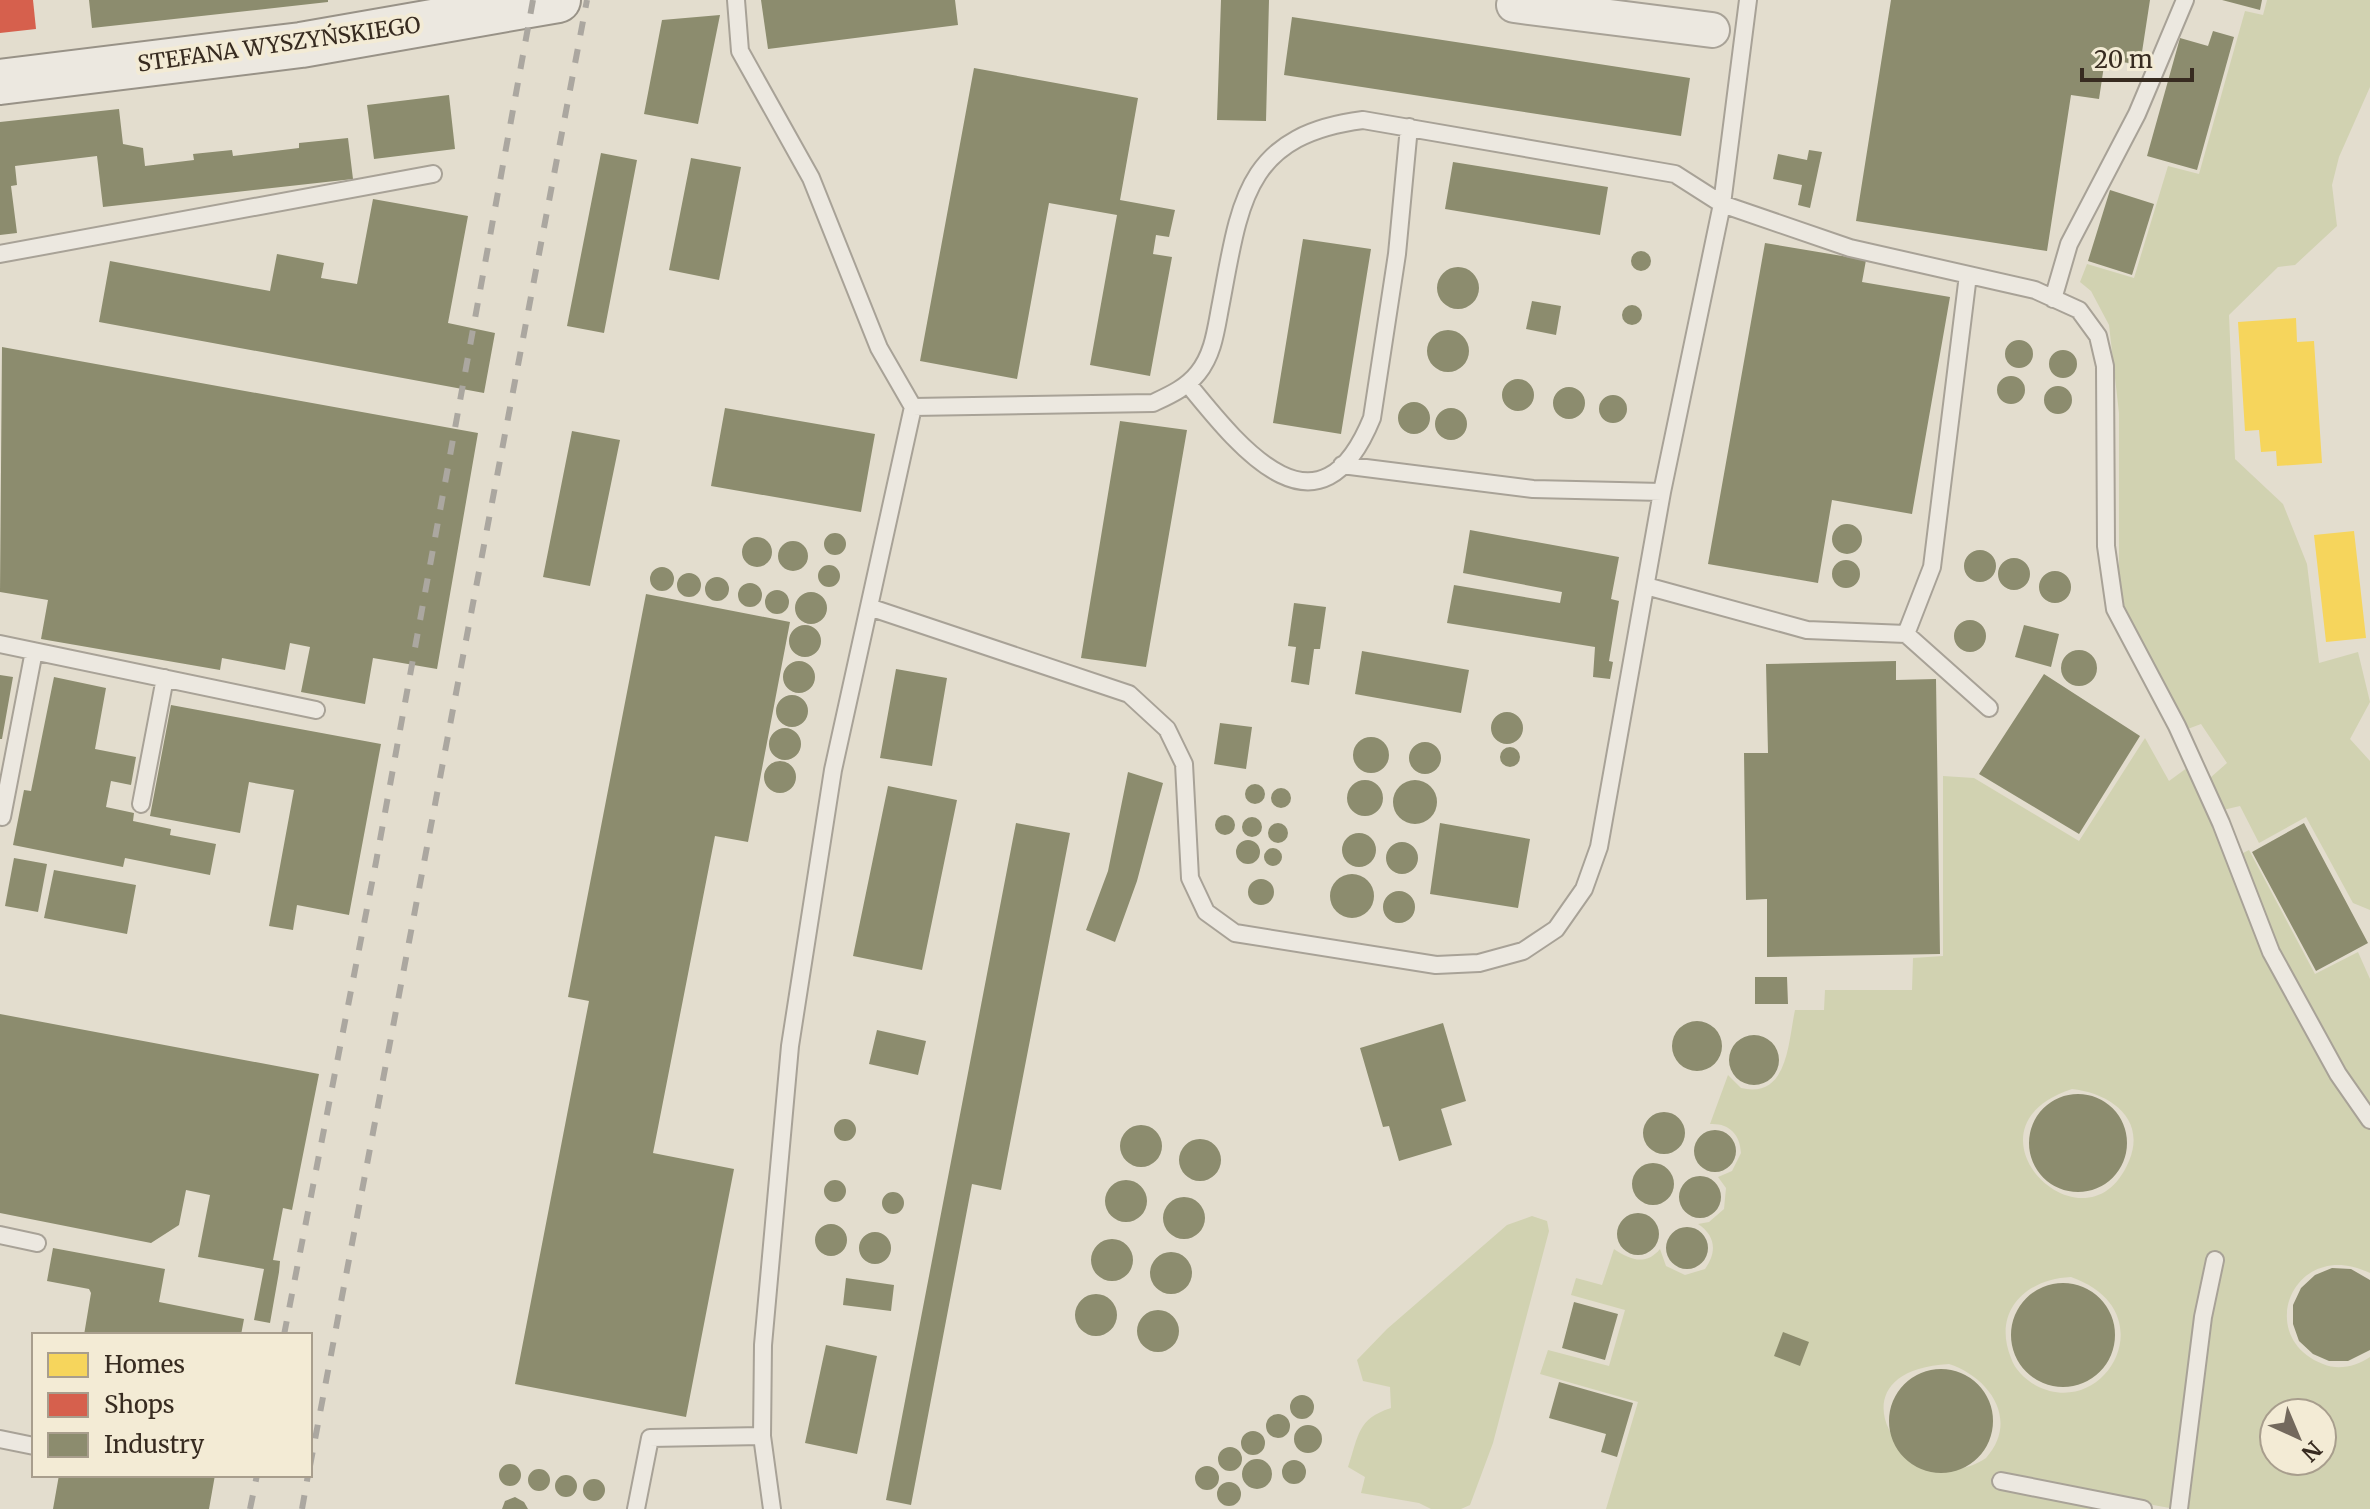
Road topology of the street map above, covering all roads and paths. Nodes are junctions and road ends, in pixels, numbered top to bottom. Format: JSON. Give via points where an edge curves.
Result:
{"nodes":[{"id":1,"x":558,"y":0,"type":"edge"},
{"id":2,"x":736,"y":0,"type":"edge"},
{"id":3,"x":1748,"y":0,"type":"edge"},
{"id":4,"x":2185,"y":0,"type":"edge"},
{"id":5,"x":1514,"y":5,"type":"dead end"},
{"id":6,"x":1727,"y":32,"type":"junction"},
{"id":7,"x":0,"y":82,"type":"edge"},
{"id":8,"x":1409,"y":127,"type":"junction"},
{"id":9,"x":433,"y":174,"type":"dead end"},
{"id":10,"x":1722,"y":204,"type":"junction"},
{"id":11,"x":0,"y":254,"type":"edge"},
{"id":12,"x":1968,"y":275,"type":"junction"},
{"id":13,"x":2053,"y":299,"type":"junction"},
{"id":14,"x":1188,"y":384,"type":"junction"},
{"id":15,"x":913,"y":407,"type":"junction"},
{"id":16,"x":1342,"y":465,"type":"junction"},
{"id":17,"x":1662,"y":492,"type":"junction"},
{"id":18,"x":1646,"y":586,"type":"junction"},
{"id":19,"x":869,"y":607,"type":"junction"},
{"id":20,"x":1906,"y":634,"type":"junction"},
{"id":21,"x":0,"y":644,"type":"edge"},
{"id":22,"x":34,"y":651,"type":"junction"},
{"id":23,"x":165,"y":678,"type":"junction"},
{"id":24,"x":1989,"y":708,"type":"dead end"},
{"id":25,"x":316,"y":710,"type":"dead end"},
{"id":26,"x":141,"y":804,"type":"dead end"},
{"id":27,"x":2,"y":817,"type":"edge"},
{"id":28,"x":2370,"y":1120,"type":"edge"},
{"id":29,"x":0,"y":1235,"type":"edge"},
{"id":30,"x":37,"y":1243,"type":"dead end"},
{"id":31,"x":2215,"y":1260,"type":"dead end"},
{"id":32,"x":762,"y":1436,"type":"junction"},
{"id":33,"x":0,"y":1439,"type":"edge"},
{"id":34,"x":32,"y":1446,"type":"edge"},
{"id":35,"x":2001,"y":1481,"type":"dead end"},
{"id":36,"x":636,"y":1509,"type":"edge"},
{"id":37,"x":772,"y":1509,"type":"edge"},
{"id":38,"x":2143,"y":1509,"type":"edge"},
{"id":39,"x":2179,"y":1509,"type":"edge"}],
"edges":[{"from":1,"to":7,"type":"street","name":"STEFANA WYSZYŃSKIEGO","via":[[301,45]]},
{"from":2,"to":15,"type":"lane","via":[[740,51],[811,178],[879,348]]},
{"from":3,"to":6,"type":"lane"},
{"from":4,"to":13,"type":"lane","via":[[2137,114],[2069,244]]},
{"from":5,"to":6,"type":"street"},
{"from":6,"to":10,"type":"lane"},
{"from":8,"to":10,"type":"lane","via":[[1675,174]]},
{"from":8,"to":14,"type":"lane","via":[[1363,120],[1327,125],[1298,136],[1268,161],[1245,194],[1212,347]]},
{"from":8,"to":16,"type":"lane","via":[[1397,254],[1372,418],[1362,442]]},
{"from":9,"to":11,"type":"lane"},
{"from":10,"to":12,"type":"lane","via":[[1850,248]]},
{"from":10,"to":17,"type":"lane"},
{"from":12,"to":13,"type":"lane"},
{"from":12,"to":20,"type":"lane","via":[[1932,567]]},
{"from":13,"to":28,"type":"lane","via":[[2079,310],[2098,336],[2105,366],[2106,546],[2115,609],[2221,823],[2271,952],[2338,1074]]},
{"from":14,"to":15,"type":"lane","via":[[1153,403]]},
{"from":14,"to":16,"type":"lane","via":[[1235,442],[1266,468],[1302,483],[1332,474]]},
{"from":15,"to":19,"type":"lane"},
{"from":16,"to":17,"type":"lane","via":[[1533,489]]},
{"from":17,"to":18,"type":"lane"},
{"from":18,"to":19,"type":"lane","via":[[1599,847],[1584,889],[1556,929],[1523,951],[1479,963],[1436,965],[1235,933],[1206,912],[1190,878],[1184,764],[1167,729],[1129,694]]},
{"from":18,"to":20,"type":"lane","via":[[1807,630]]},
{"from":19,"to":32,"type":"lane","via":[[833,770],[790,1046],[763,1345]]},
{"from":20,"to":24,"type":"lane"},
{"from":21,"to":22,"type":"lane"},
{"from":22,"to":23,"type":"lane"},
{"from":22,"to":27,"type":"lane"},
{"from":23,"to":25,"type":"lane"},
{"from":23,"to":26,"type":"lane"},
{"from":29,"to":30,"type":"lane"},
{"from":31,"to":39,"type":"lane"},
{"from":32,"to":36,"type":"lane","via":[[650,1438]]},
{"from":32,"to":37,"type":"lane"},
{"from":33,"to":34,"type":"lane"},
{"from":35,"to":38,"type":"lane"}]}
